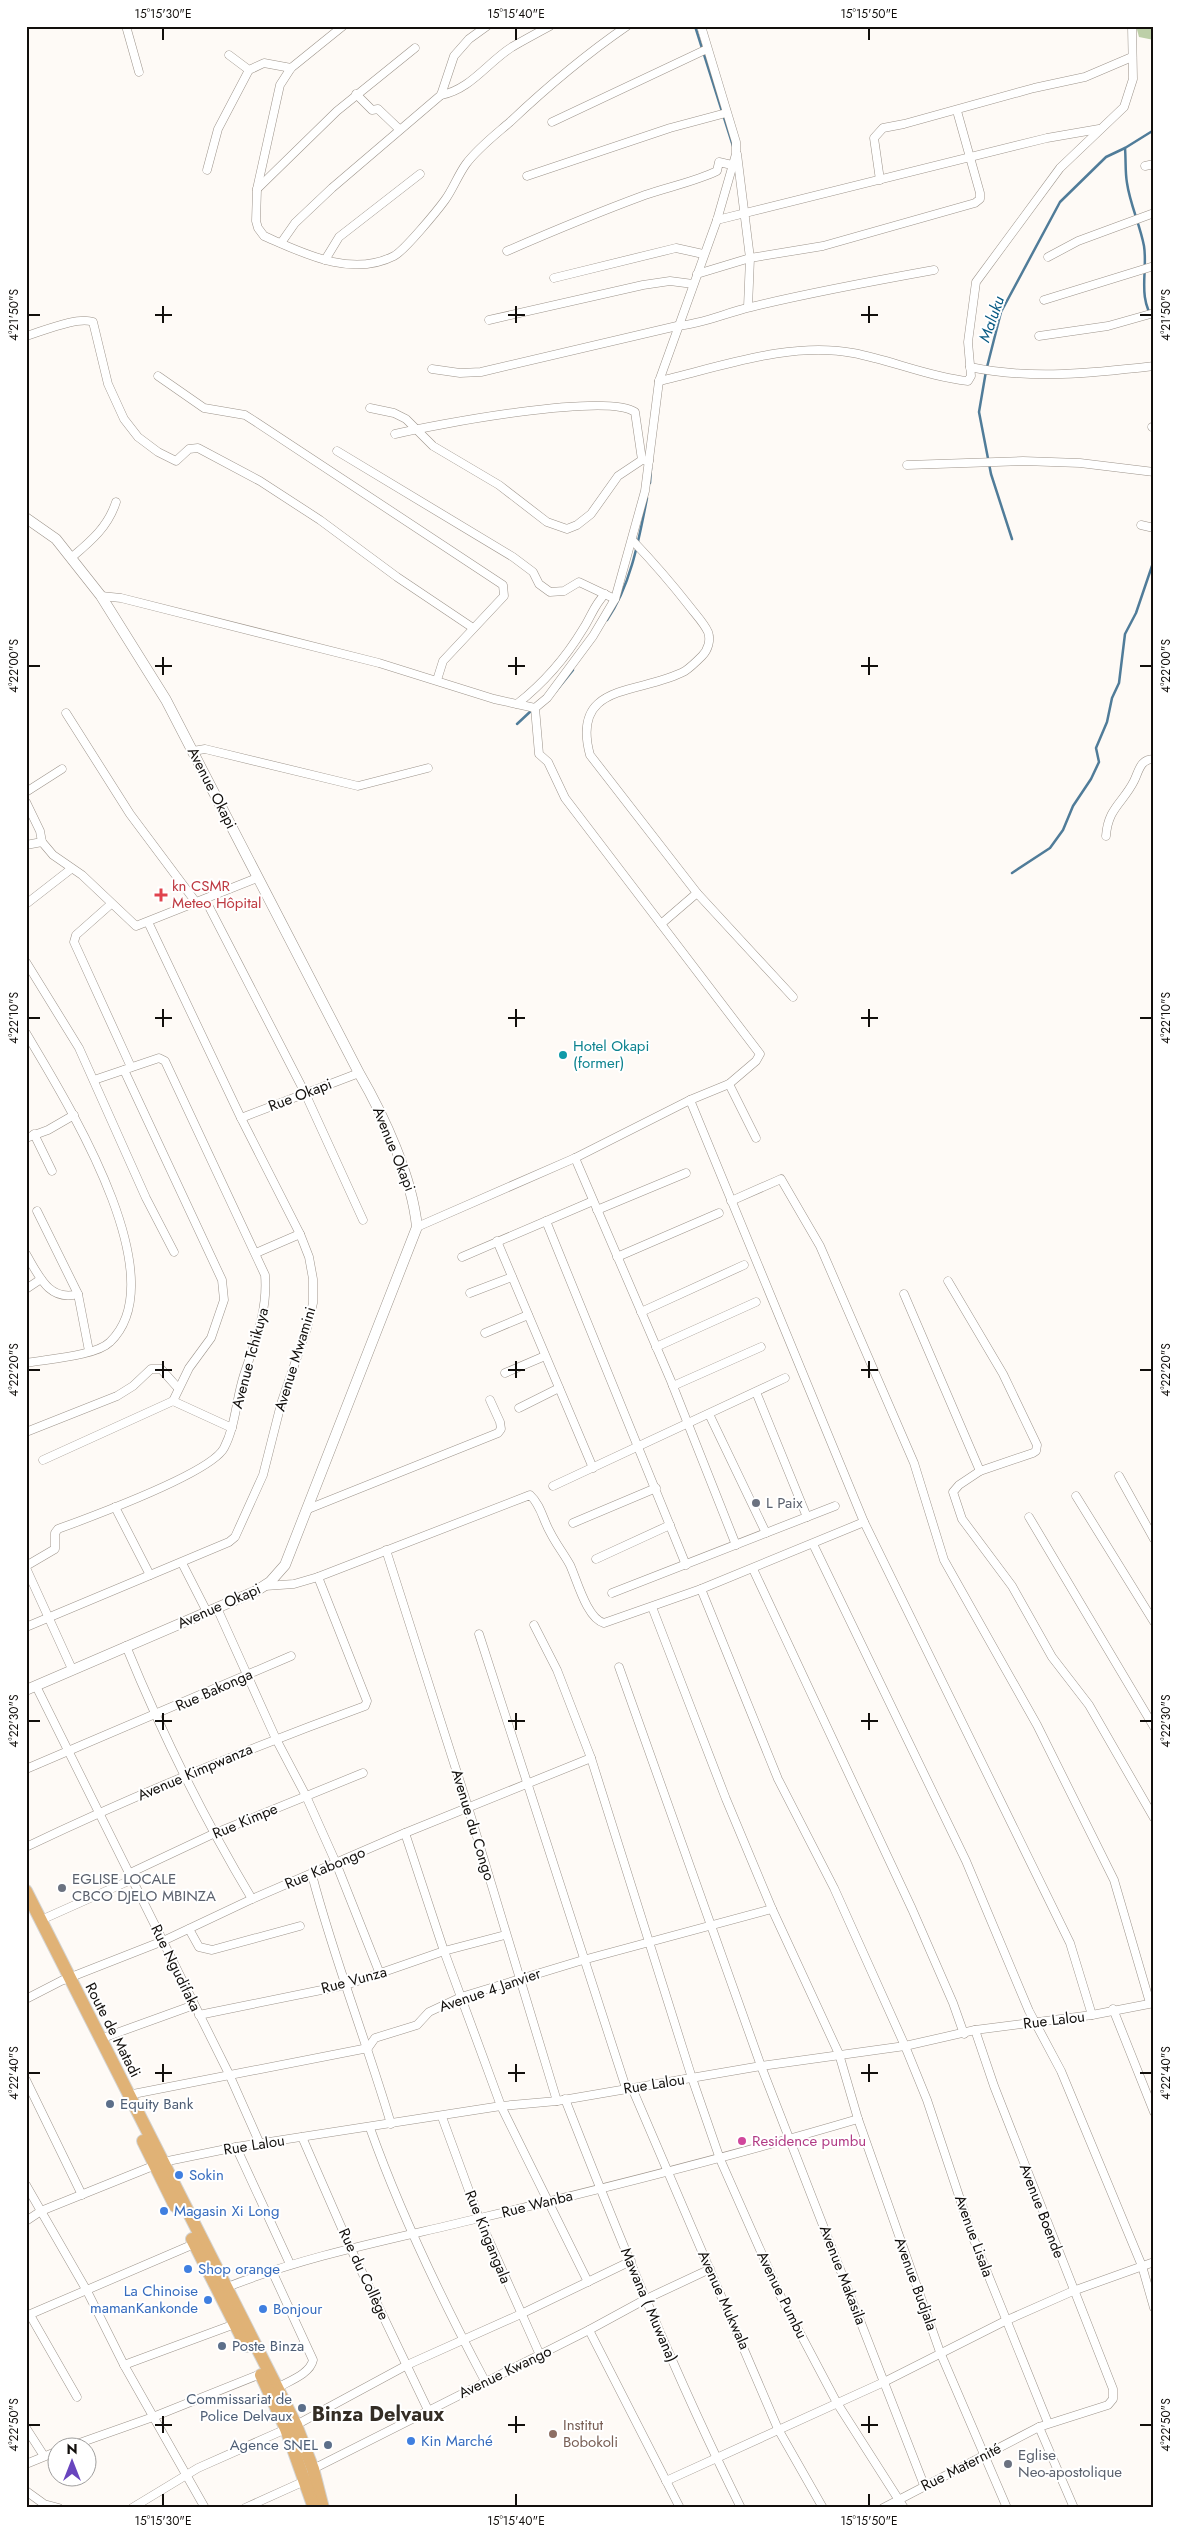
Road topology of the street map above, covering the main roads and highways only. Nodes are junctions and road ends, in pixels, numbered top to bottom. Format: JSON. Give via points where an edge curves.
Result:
{"nodes":[{"id":1,"x":28,"y":1902,"type":"edge"},
{"id":2,"x":65,"y":1980,"type":"junction"},
{"id":3,"x":159,"y":2163,"type":"junction"},
{"id":4,"x":222,"y":2290,"type":"junction"},
{"id":5,"x":264,"y":2372,"type":"junction"},
{"id":6,"x":291,"y":2427,"type":"junction"},
{"id":7,"x":311,"y":2475,"type":"junction"},
{"id":8,"x":314,"y":2508,"type":"edge"},
{"id":9,"x":323,"y":2508,"type":"edge"}],
"edges":[{"from":1,"to":2,"type":"main road","name":"Route de Matadi"},
{"from":1,"to":2,"type":"main road","name":"Route de Matadi","via":[[41,1920]]},
{"from":2,"to":3,"type":"main road","name":"Route de Matadi"},
{"from":2,"to":3,"type":"main road","name":"Route de Matadi","via":[[100,2039]]},
{"from":3,"to":4,"type":"main road","name":"Route de Matadi"},
{"from":3,"to":4,"type":"main road","name":"Route de Matadi","via":[[194,2244]]},
{"from":4,"to":5,"type":"main road","name":"Route de Matadi"},
{"from":4,"to":5,"type":"main road","name":"Route de Matadi","via":[[235,2324]]},
{"from":5,"to":6,"type":"main road","name":"Route de Matadi"},
{"from":5,"to":6,"type":"main road","name":"Route de Matadi","via":[[277,2388]]},
{"from":6,"to":7,"type":"main road","name":"Route de Matadi"},
{"from":7,"to":8,"type":"main road","name":"Route de Matadi"},
{"from":7,"to":9,"type":"main road","name":"Route de Matadi"}]}
